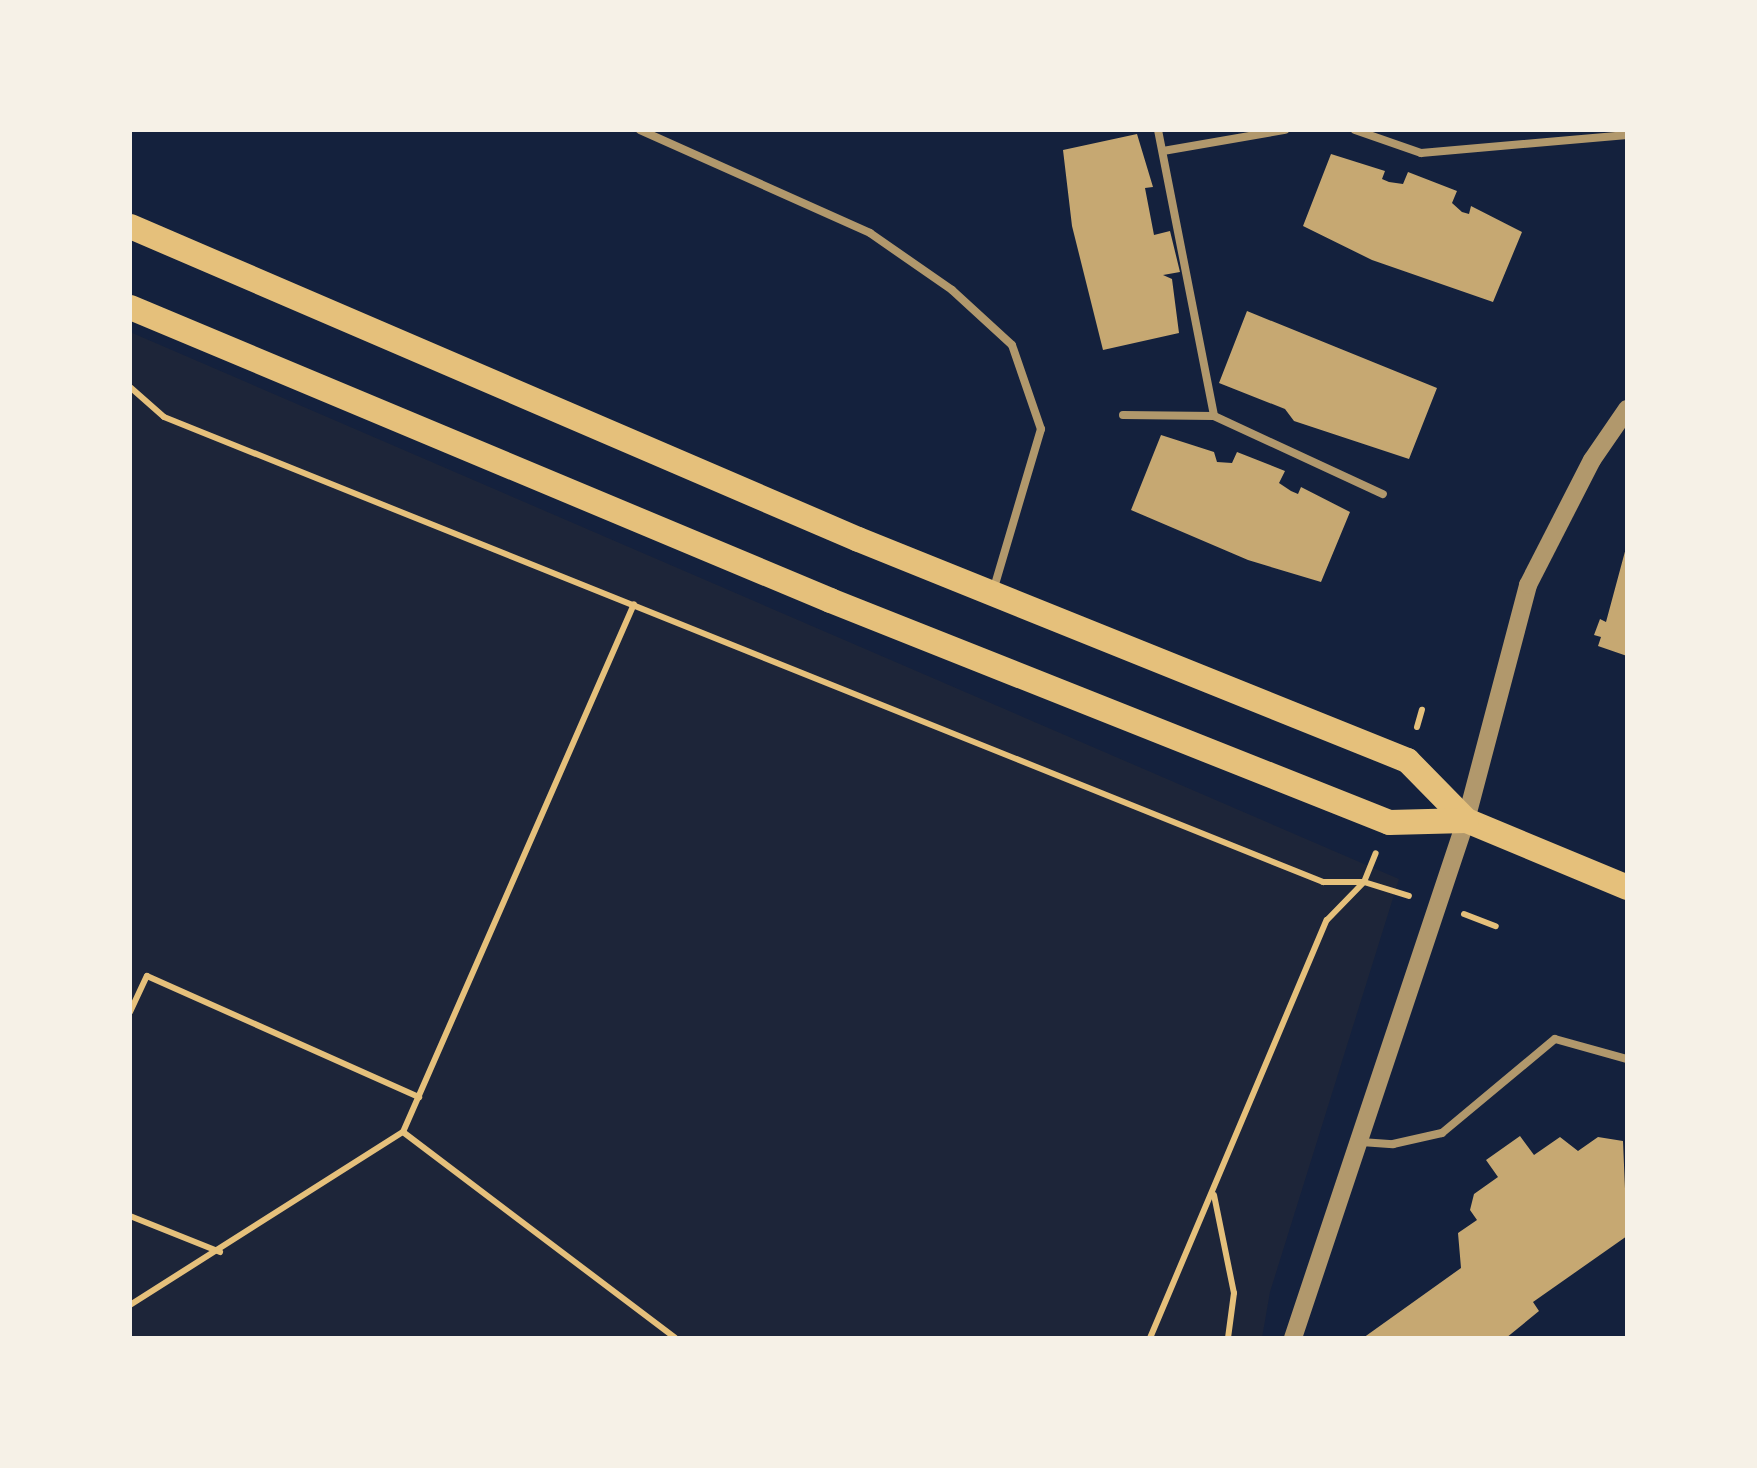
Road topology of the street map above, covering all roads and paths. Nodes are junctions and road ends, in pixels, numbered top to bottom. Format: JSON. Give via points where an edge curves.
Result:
{"nodes":[{"id":1,"x":640,"y":130,"type":"edge"},
{"id":2,"x":1158,"y":130,"type":"edge"},
{"id":3,"x":1286,"y":130,"type":"edge"},
{"id":4,"x":1355,"y":130,"type":"edge"},
{"id":5,"x":1627,"y":135,"type":"edge"},
{"id":6,"x":1162,"y":150,"type":"junction"},
{"id":7,"x":130,"y":226,"type":"edge"},
{"id":8,"x":130,"y":308,"type":"edge"},
{"id":9,"x":130,"y":387,"type":"edge"},
{"id":10,"x":1627,"y":410,"type":"edge"},
{"id":11,"x":1124,"y":415,"type":"dead end"},
{"id":12,"x":1214,"y":416,"type":"junction"},
{"id":13,"x":1383,"y":494,"type":"dead end"},
{"id":14,"x":992,"y":593,"type":"junction"},
{"id":15,"x":634,"y":604,"type":"junction"},
{"id":16,"x":1466,"y":820,"type":"junction"},
{"id":17,"x":1627,"y":887,"type":"edge"},
{"id":18,"x":130,"y":1012,"type":"edge"},
{"id":19,"x":1627,"y":1059,"type":"edge"},
{"id":20,"x":419,"y":1097,"type":"junction"},
{"id":21,"x":403,"y":1132,"type":"junction"},
{"id":22,"x":1356,"y":1142,"type":"junction"},
{"id":23,"x":1214,"y":1194,"type":"junction"},
{"id":24,"x":130,"y":1216,"type":"edge"},
{"id":25,"x":221,"y":1252,"type":"junction"},
{"id":26,"x":130,"y":1305,"type":"edge"},
{"id":27,"x":675,"y":1338,"type":"edge"},
{"id":28,"x":1150,"y":1338,"type":"edge"},
{"id":29,"x":1228,"y":1338,"type":"edge"},
{"id":30,"x":1293,"y":1338,"type":"edge"}],
"edges":[{"from":1,"to":14,"type":"lane","via":[[870,234],[952,290],[1012,345],[1040,429]]},
{"from":2,"to":6,"type":"lane"},
{"from":3,"to":6,"type":"lane"},
{"from":4,"to":5,"type":"lane","via":[[1420,153]]},
{"from":6,"to":12,"type":"lane"},
{"from":7,"to":14,"type":"main road"},
{"from":8,"to":16,"type":"main road","via":[[830,600],[1390,822]]},
{"from":9,"to":15,"type":"path","via":[[164,416]]},
{"from":10,"to":16,"type":"street","via":[[1592,460],[1528,585]]},
{"from":11,"to":12,"type":"lane"},
{"from":12,"to":13,"type":"lane"},
{"from":14,"to":16,"type":"main road","via":[[1408,760]]},
{"from":15,"to":20,"type":"path"},
{"from":15,"to":23,"type":"path","via":[[1323,882],[1364,882],[1327,920]]},
{"from":16,"to":17,"type":"main road"},
{"from":16,"to":22,"type":"street"},
{"from":18,"to":20,"type":"path","via":[[146,976]]},
{"from":19,"to":22,"type":"lane","via":[[1555,1040],[1442,1134],[1393,1144]]},
{"from":20,"to":21,"type":"path"},
{"from":21,"to":25,"type":"path"},
{"from":21,"to":27,"type":"path"},
{"from":22,"to":30,"type":"street"},
{"from":23,"to":28,"type":"path"},
{"from":23,"to":29,"type":"path","via":[[1234,1294]]},
{"from":24,"to":25,"type":"path"},
{"from":25,"to":26,"type":"path"}]}
